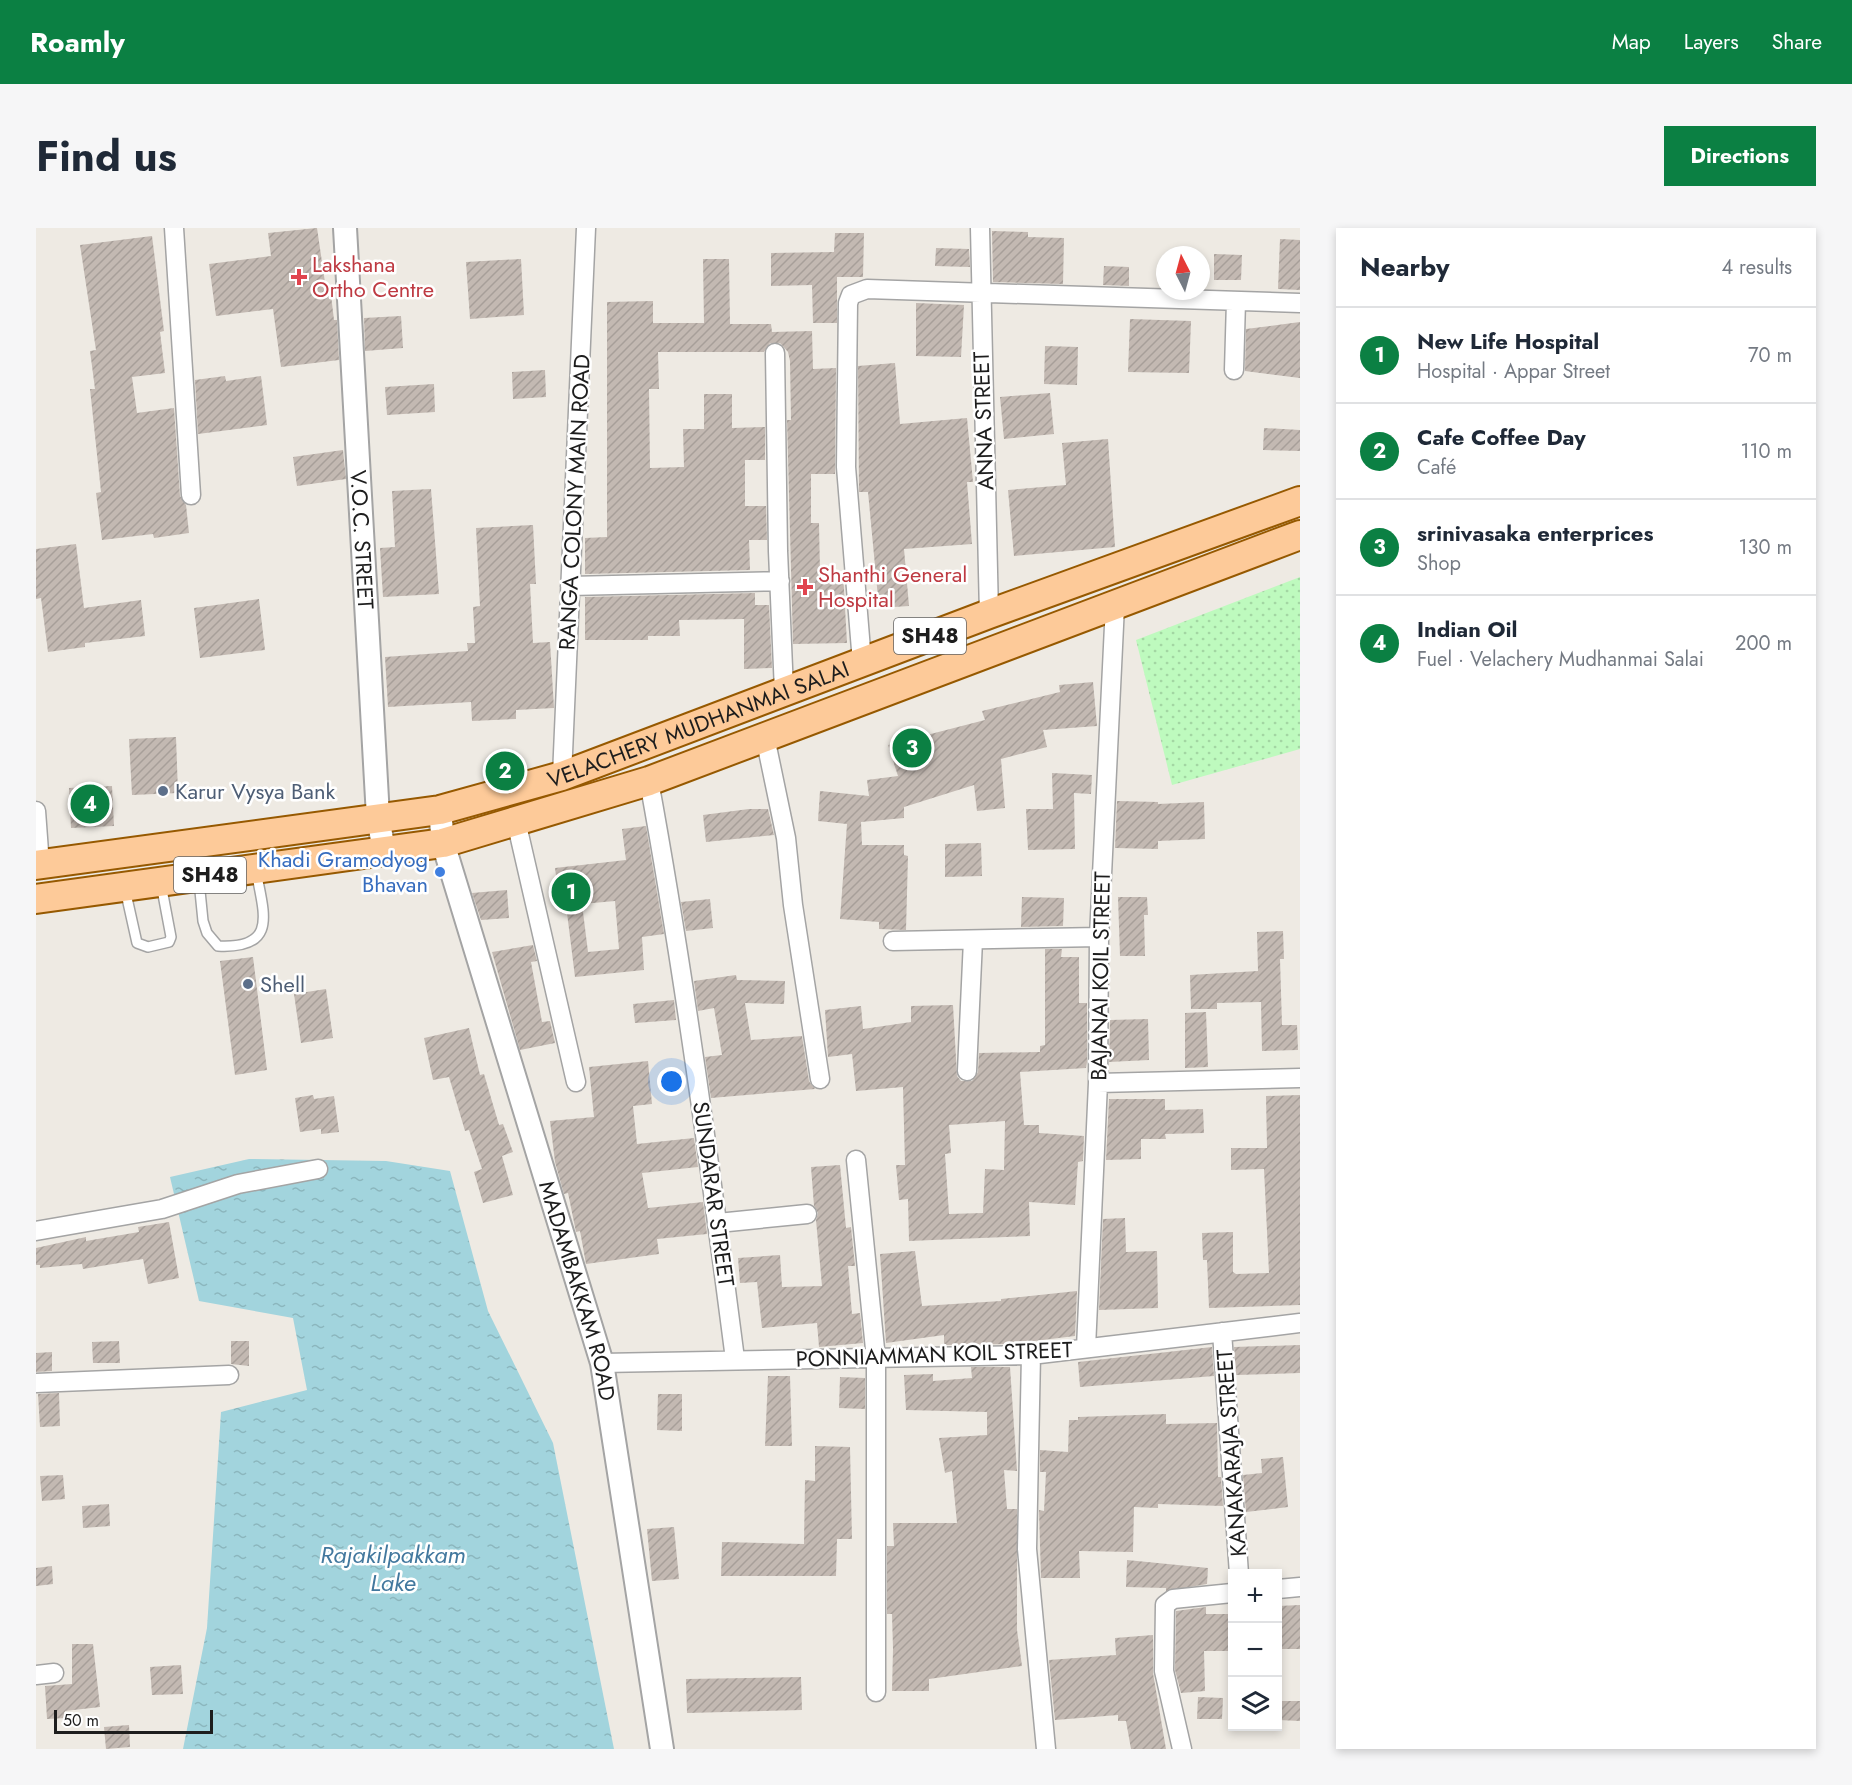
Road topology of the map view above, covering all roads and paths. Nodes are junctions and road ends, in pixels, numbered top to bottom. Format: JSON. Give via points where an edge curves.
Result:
{"nodes":[{"id":1,"x":174,"y":228,"type":"edge"},
{"id":2,"x":345,"y":228,"type":"edge"},
{"id":3,"x":586,"y":228,"type":"edge"},
{"id":4,"x":980,"y":228,"type":"edge"},
{"id":5,"x":980,"y":293,"type":"junction"},
{"id":6,"x":1236,"y":301,"type":"junction"},
{"id":7,"x":1300,"y":303,"type":"edge"},
{"id":8,"x":775,"y":353,"type":"dead end"},
{"id":9,"x":1234,"y":370,"type":"dead end"},
{"id":10,"x":191,"y":495,"type":"dead end"},
{"id":11,"x":1300,"y":501,"type":"edge"},
{"id":12,"x":1300,"y":535,"type":"edge"},
{"id":13,"x":780,"y":581,"type":"junction"},
{"id":14,"x":570,"y":586,"type":"junction"},
{"id":15,"x":1115,"y":605,"type":"junction"},
{"id":16,"x":989,"y":614,"type":"junction"},
{"id":17,"x":862,"y":662,"type":"junction"},
{"id":18,"x":784,"y":692,"type":"junction"},
{"id":19,"x":765,"y":737,"type":"junction"},
{"id":20,"x":562,"y":776,"type":"junction"},
{"id":21,"x":649,"y":781,"type":"junction"},
{"id":22,"x":440,"y":810,"type":"junction"},
{"id":23,"x":36,"y":811,"type":"edge"},
{"id":24,"x":378,"y":817,"type":"junction"},
{"id":25,"x":516,"y":821,"type":"junction"},
{"id":26,"x":443,"y":843,"type":"junction"},
{"id":27,"x":384,"y":851,"type":"junction"},
{"id":28,"x":38,"y":865,"type":"edge"},
{"id":29,"x":256,"y":869,"type":"junction"},
{"id":30,"x":199,"y":877,"type":"junction"},
{"id":31,"x":161,"y":882,"type":"junction"},
{"id":32,"x":125,"y":886,"type":"junction"},
{"id":33,"x":36,"y":898,"type":"edge"},
{"id":34,"x":1099,"y":938,"type":"junction"},
{"id":35,"x":973,"y":940,"type":"junction"},
{"id":36,"x":893,"y":941,"type":"dead end"},
{"id":37,"x":967,"y":1071,"type":"dead end"},
{"id":38,"x":1300,"y":1078,"type":"edge"},
{"id":39,"x":820,"y":1079,"type":"dead end"},
{"id":40,"x":576,"y":1082,"type":"dead end"},
{"id":41,"x":1098,"y":1083,"type":"junction"},
{"id":42,"x":856,"y":1161,"type":"dead end"},
{"id":43,"x":318,"y":1169,"type":"dead end"},
{"id":44,"x":807,"y":1214,"type":"dead end"},
{"id":45,"x":718,"y":1222,"type":"junction"},
{"id":46,"x":36,"y":1231,"type":"edge"},
{"id":47,"x":1300,"y":1323,"type":"edge"},
{"id":48,"x":1222,"y":1332,"type":"junction"},
{"id":49,"x":1086,"y":1348,"type":"junction"},
{"id":50,"x":1031,"y":1355,"type":"junction"},
{"id":51,"x":735,"y":1359,"type":"junction"},
{"id":52,"x":876,"y":1359,"type":"junction"},
{"id":53,"x":602,"y":1363,"type":"junction"},
{"id":54,"x":229,"y":1375,"type":"dead end"},
{"id":55,"x":36,"y":1383,"type":"edge"},
{"id":56,"x":1239,"y":1569,"type":"edge"},
{"id":57,"x":1300,"y":1587,"type":"edge"},
{"id":58,"x":1282,"y":1589,"type":"edge"},
{"id":59,"x":1228,"y":1594,"type":"edge"},
{"id":60,"x":876,"y":1692,"type":"dead end"},
{"id":61,"x":662,"y":1749,"type":"edge"},
{"id":62,"x":1047,"y":1749,"type":"edge"},
{"id":63,"x":1182,"y":1749,"type":"edge"}],
"edges":[{"from":1,"to":10,"type":"street"},
{"from":2,"to":24,"type":"street","name":"V.O.C. STREET"},
{"from":3,"to":14,"type":"street","name":"RANGA COLONY MAIN ROAD"},
{"from":4,"to":5,"type":"street","name":"ANNA STREET"},
{"from":5,"to":6,"type":"street"},
{"from":5,"to":16,"type":"street","name":"ANNA STREET"},
{"from":5,"to":17,"type":"street","via":[[867,289],[851,295],[848,303],[846,467]]},
{"from":6,"to":7,"type":"street"},
{"from":6,"to":9,"type":"street"},
{"from":8,"to":13,"type":"street"},
{"from":11,"to":16,"type":"main road","name":"VELACHERY MUDHANMAI SALAI","number":"SH48"},
{"from":12,"to":15,"type":"main road","name":"VELACHERY MUDHANMAI SALAI","number":"SH48"},
{"from":13,"to":14,"type":"street"},
{"from":13,"to":18,"type":"street"},
{"from":14,"to":20,"type":"street","name":"RANGA COLONY MAIN ROAD"},
{"from":15,"to":19,"type":"main road","name":"VELACHERY MUDHANMAI SALAI","number":"SH48"},
{"from":15,"to":34,"type":"street","name":"BAJANAI KOIL STREET"},
{"from":16,"to":17,"type":"main road","name":"VELACHERY MUDHANMAI SALAI","number":"SH48"},
{"from":17,"to":18,"type":"main road","name":"VELACHERY MUDHANMAI SALAI","number":"SH48"},
{"from":18,"to":20,"type":"main road","name":"VELACHERY MUDHANMAI SALAI","number":"SH48"},
{"from":19,"to":21,"type":"main road","name":"VELACHERY MUDHANMAI SALAI","number":"SH48"},
{"from":19,"to":39,"type":"street","via":[[786,838]]},
{"from":20,"to":22,"type":"main road","name":"VELACHERY MUDHANMAI SALAI","number":"SH48"},
{"from":21,"to":25,"type":"main road","name":"VELACHERY MUDHANMAI SALAI","number":"SH48"},
{"from":21,"to":45,"type":"street","name":"SUNDARAR STREET","via":[[670,895]]},
{"from":22,"to":24,"type":"main road","name":"VELACHERY MUDHANMAI SALAI","number":"SH48"},
{"from":22,"to":26,"type":"street","name":"MADAMBAKKAM ROAD"},
{"from":23,"to":28,"type":"street"},
{"from":24,"to":27,"type":"street","name":"V.O.C. STREET"},
{"from":24,"to":28,"type":"main road","name":"VELACHERY MUDHANMAI SALAI","number":"SH48"},
{"from":25,"to":26,"type":"main road","name":"VELACHERY MUDHANMAI SALAI","number":"SH48"},
{"from":25,"to":40,"type":"street"},
{"from":26,"to":27,"type":"main road","name":"VELACHERY MUDHANMAI SALAI","number":"SH48"},
{"from":26,"to":53,"type":"street","name":"MADAMBAKKAM ROAD"},
{"from":27,"to":29,"type":"main road","name":"VELACHERY MUDHANMAI SALAI","number":"SH48"},
{"from":29,"to":30,"type":"main road","name":"VELACHERY MUDHANMAI SALAI","number":"SH48"},
{"from":29,"to":30,"type":"lane","via":[[264,925],[258,938],[243,946],[218,946],[207,933]]},
{"from":30,"to":31,"type":"main road","name":"VELACHERY MUDHANMAI SALAI","number":"SH48"},
{"from":31,"to":32,"type":"main road","name":"VELACHERY MUDHANMAI SALAI","number":"SH48"},
{"from":31,"to":32,"type":"lane","via":[[171,937],[169,942],[148,947],[137,942]]},
{"from":32,"to":33,"type":"main road","name":"VELACHERY MUDHANMAI SALAI","number":"SH48"},
{"from":34,"to":35,"type":"street"},
{"from":34,"to":41,"type":"street","name":"BAJANAI KOIL STREET"},
{"from":35,"to":36,"type":"street"},
{"from":35,"to":37,"type":"street"},
{"from":38,"to":41,"type":"street"},
{"from":41,"to":49,"type":"street","name":"BAJANAI KOIL STREET"},
{"from":42,"to":52,"type":"street"},
{"from":43,"to":46,"type":"street","via":[[238,1184],[162,1209]]},
{"from":44,"to":45,"type":"street"},
{"from":45,"to":51,"type":"street","name":"SUNDARAR STREET"},
{"from":47,"to":48,"type":"street","name":"PONNIAMMAN KOIL STREET"},
{"from":48,"to":49,"type":"street","name":"PONNIAMMAN KOIL STREET"},
{"from":48,"to":56,"type":"street","name":"KANAKARAJA STREET"},
{"from":49,"to":50,"type":"street","name":"PONNIAMMAN KOIL STREET"},
{"from":50,"to":52,"type":"street","name":"PONNIAMMAN KOIL STREET"},
{"from":50,"to":62,"type":"street","via":[[1027,1549]]},
{"from":51,"to":52,"type":"street","name":"PONNIAMMAN KOIL STREET"},
{"from":51,"to":53,"type":"street","name":"PONNIAMMAN KOIL STREET"},
{"from":52,"to":60,"type":"street"},
{"from":53,"to":61,"type":"street","name":"MADAMBAKKAM ROAD"},
{"from":54,"to":55,"type":"street"},
{"from":57,"to":58,"type":"street"},
{"from":59,"to":63,"type":"street","via":[[1173,1599],[1165,1605],[1164,1671]]}]}
